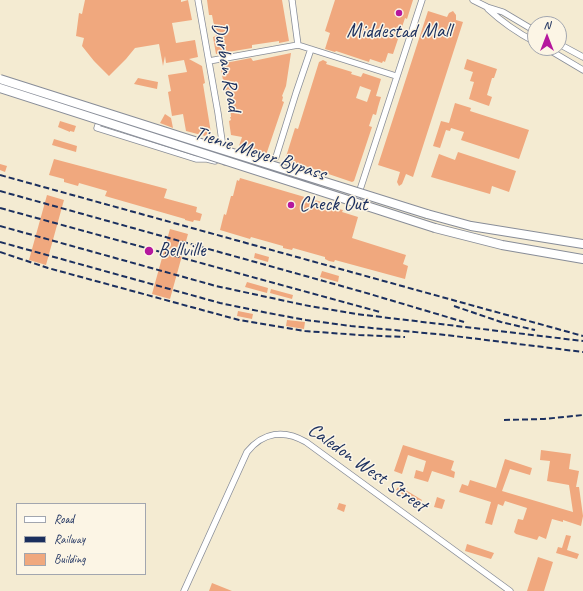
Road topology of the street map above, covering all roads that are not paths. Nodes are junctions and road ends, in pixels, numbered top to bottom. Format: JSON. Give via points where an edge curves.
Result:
{"nodes":[{"id":1,"x":198,"y":0,"type":"edge"},
{"id":2,"x":292,"y":0,"type":"edge"},
{"id":3,"x":422,"y":0,"type":"edge"},
{"id":4,"x":473,"y":0,"type":"edge"},
{"id":5,"x":487,"y":7,"type":"junction"},
{"id":6,"x":527,"y":26,"type":"edge"},
{"id":7,"x":527,"y":38,"type":"edge"},
{"id":8,"x":298,"y":45,"type":"junction"},
{"id":9,"x":567,"y":48,"type":"edge"},
{"id":10,"x":311,"y":49,"type":"junction"},
{"id":11,"x":559,"y":56,"type":"edge"},
{"id":12,"x":583,"y":57,"type":"edge"},
{"id":13,"x":209,"y":61,"type":"junction"},
{"id":14,"x":583,"y":70,"type":"edge"},
{"id":15,"x":396,"y":76,"type":"junction"},
{"id":16,"x":0,"y":79,"type":"edge"},
{"id":17,"x":0,"y":88,"type":"edge"},
{"id":18,"x":224,"y":152,"type":"junction"},
{"id":19,"x":276,"y":157,"type":"dead end"},
{"id":20,"x":225,"y":163,"type":"junction"},
{"id":21,"x":358,"y":196,"type":"junction"},
{"id":22,"x":583,"y":244,"type":"edge"},
{"id":23,"x":583,"y":259,"type":"edge"},
{"id":24,"x":184,"y":591,"type":"edge"},
{"id":25,"x":510,"y":591,"type":"edge"}],
"edges":[{"from":1,"to":13,"type":"street","name":"Durban Road"},
{"from":2,"to":8,"type":"street"},
{"from":3,"to":15,"type":"street"},
{"from":4,"to":5,"type":"street"},
{"from":5,"to":6,"type":"street","via":[[502,12]]},
{"from":5,"to":7,"type":"street","via":[[501,21]]},
{"from":8,"to":10,"type":"street"},
{"from":8,"to":13,"type":"street"},
{"from":9,"to":12,"type":"street"},
{"from":10,"to":15,"type":"street"},
{"from":10,"to":19,"type":"street"},
{"from":11,"to":14,"type":"street"},
{"from":13,"to":18,"type":"street","name":"Durban Road"},
{"from":15,"to":21,"type":"street"},
{"from":16,"to":22,"type":"main road","name":"Tienie Meyer Bypass","bridge":true,"via":[[420,212],[471,226]]},
{"from":17,"to":23,"type":"main road","name":"Tienie Meyer Bypass","bridge":true,"via":[[435,228],[502,245]]},
{"from":18,"to":20,"type":"street","name":"Durban Road"},
{"from":18,"to":20,"type":"street","via":[[104,113],[97,126],[196,159]]},
{"from":18,"to":21,"type":"street"},
{"from":20,"to":21,"type":"street","via":[[355,205]]},
{"from":24,"to":25,"type":"street","name":"Caledon West Street","via":[[247,452],[257,442],[270,435],[285,434],[299,438]]}]}
